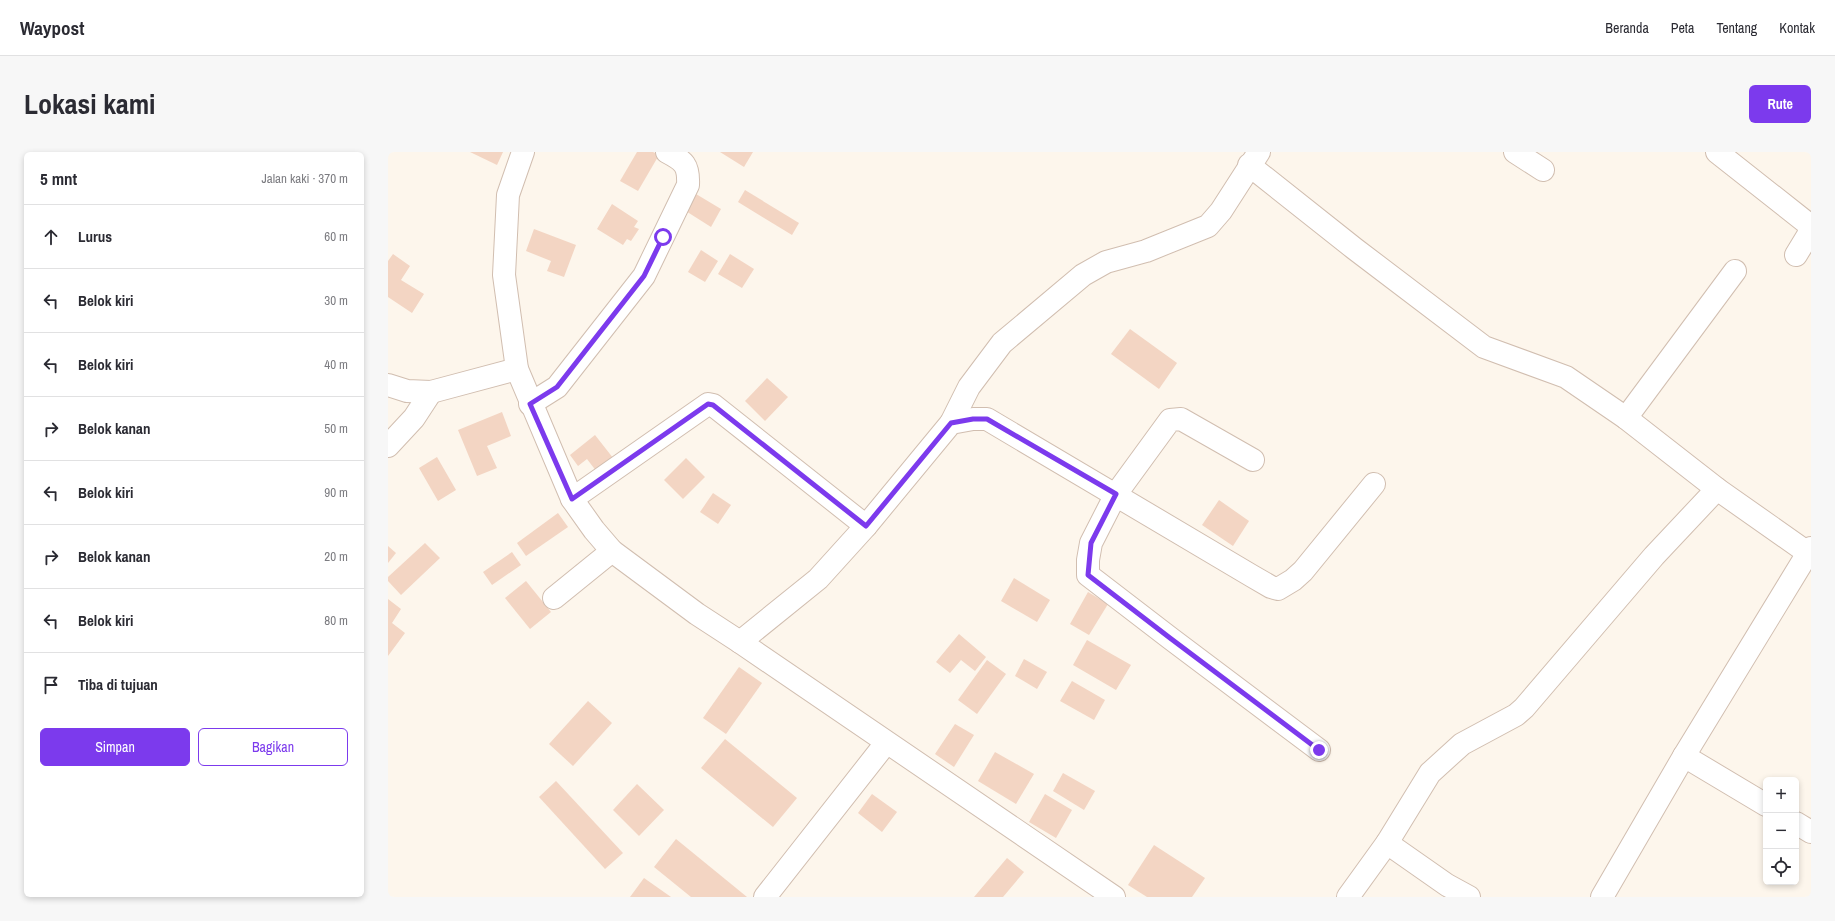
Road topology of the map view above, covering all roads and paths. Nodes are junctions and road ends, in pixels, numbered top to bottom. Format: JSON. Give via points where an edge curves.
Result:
{"nodes":[{"id":1,"x":523,"y":152,"type":"edge"},
{"id":2,"x":667,"y":152,"type":"edge"},
{"id":3,"x":1515,"y":152,"type":"edge"},
{"id":4,"x":1717,"y":152,"type":"edge"},
{"id":5,"x":1254,"y":159,"type":"edge"},
{"id":6,"x":1543,"y":170,"type":"dead end"},
{"id":7,"x":1796,"y":256,"type":"dead end"},
{"id":8,"x":1736,"y":271,"type":"dead end"},
{"id":9,"x":517,"y":369,"type":"junction"},
{"id":10,"x":388,"y":385,"type":"edge"},
{"id":11,"x":431,"y":392,"type":"junction"},
{"id":12,"x":530,"y":404,"type":"junction"},
{"id":13,"x":1626,"y":418,"type":"junction"},
{"id":14,"x":951,"y":423,"type":"junction"},
{"id":15,"x":388,"y":446,"type":"edge"},
{"id":16,"x":1252,"y":460,"type":"dead end"},
{"id":17,"x":1374,"y":484,"type":"dead end"},
{"id":18,"x":1717,"y":489,"type":"junction"},
{"id":19,"x":1116,"y":494,"type":"junction"},
{"id":20,"x":572,"y":499,"type":"junction"},
{"id":21,"x":866,"y":526,"type":"junction"},
{"id":22,"x":612,"y":551,"type":"junction"},
{"id":23,"x":1809,"y":551,"type":"edge"},
{"id":24,"x":554,"y":598,"type":"dead end"},
{"id":25,"x":740,"y":642,"type":"junction"},
{"id":26,"x":886,"y":743,"type":"junction"},
{"id":27,"x":1319,"y":750,"type":"dead end"},
{"id":28,"x":1684,"y":756,"type":"junction"},
{"id":29,"x":1763,"y":803,"type":"edge"},
{"id":30,"x":1799,"y":825,"type":"edge"},
{"id":31,"x":1811,"y":832,"type":"edge"},
{"id":32,"x":1387,"y":843,"type":"junction"},
{"id":33,"x":765,"y":897,"type":"edge"},
{"id":34,"x":1114,"y":897,"type":"edge"},
{"id":35,"x":1348,"y":897,"type":"edge"},
{"id":36,"x":1469,"y":897,"type":"edge"},
{"id":37,"x":1602,"y":897,"type":"edge"}],
"edges":[{"from":1,"to":9,"type":"street","via":[[508,195],[504,275]]},
{"from":2,"to":12,"type":"street","via":[[684,163],[689,172],[688,185],[644,276],[557,387]]},
{"from":3,"to":6,"type":"street"},
{"from":4,"to":7,"type":"street","via":[[1807,223],[1810,232]]},
{"from":5,"to":13,"type":"street","via":[[1355,249],[1484,347],[1566,377]]},
{"from":5,"to":14,"type":"street","via":[[1221,211],[1208,226],[1146,251],[1106,262],[1083,275],[1002,343],[969,387]]},
{"from":8,"to":13,"type":"street"},
{"from":9,"to":11,"type":"street"},
{"from":9,"to":12,"type":"street"},
{"from":10,"to":11,"type":"street","via":[[407,391]]},
{"from":11,"to":15,"type":"street","via":[[414,418]]},
{"from":12,"to":20,"type":"street"},
{"from":13,"to":18,"type":"street"},
{"from":14,"to":19,"type":"street","via":[[987,419]]},
{"from":14,"to":21,"type":"street"},
{"from":16,"to":19,"type":"street","via":[[1181,419],[1170,420]]},
{"from":17,"to":19,"type":"street","via":[[1303,571],[1278,589],[1258,580]]},
{"from":18,"to":23,"type":"street"},
{"from":18,"to":32,"type":"street","via":[[1654,556],[1524,708],[1516,715],[1462,744],[1430,773]]},
{"from":19,"to":27,"type":"street","via":[[1091,543],[1088,575]]},
{"from":20,"to":21,"type":"street","via":[[708,404],[713,405]]},
{"from":20,"to":22,"type":"street"},
{"from":21,"to":25,"type":"street","via":[[818,579]]},
{"from":22,"to":24,"type":"street"},
{"from":22,"to":25,"type":"street","via":[[697,614]]},
{"from":23,"to":28,"type":"street"},
{"from":25,"to":26,"type":"street"},
{"from":26,"to":33,"type":"street"},
{"from":26,"to":34,"type":"street"},
{"from":28,"to":29,"type":"street"},
{"from":28,"to":37,"type":"street"},
{"from":30,"to":31,"type":"street"},
{"from":32,"to":35,"type":"street"},
{"from":32,"to":36,"type":"street","via":[[1447,885]]}]}
